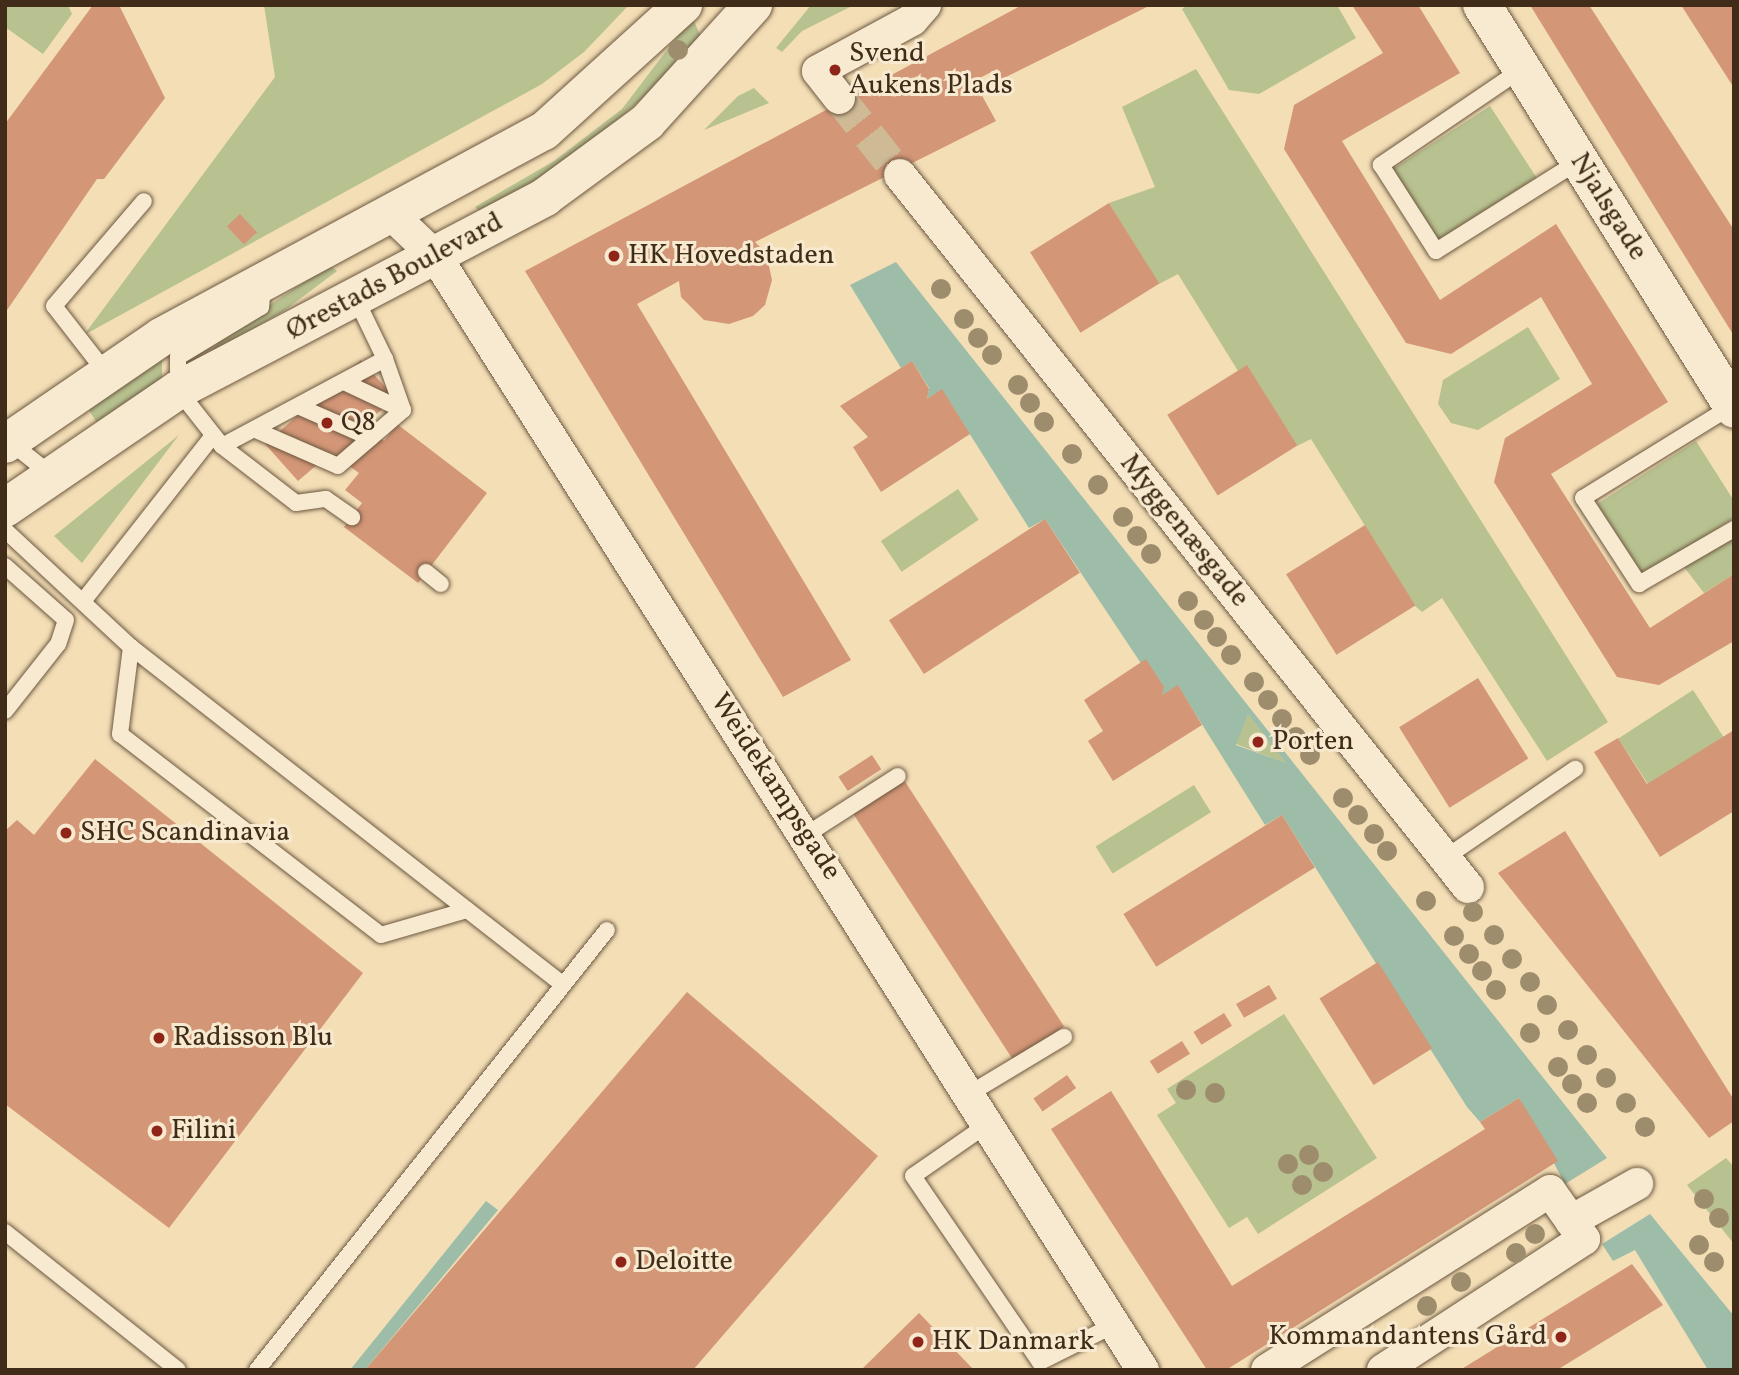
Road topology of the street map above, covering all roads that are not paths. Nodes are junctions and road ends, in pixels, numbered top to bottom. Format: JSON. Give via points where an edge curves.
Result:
{"nodes":[{"id":1,"x":683,"y":5,"type":"edge"},
{"id":2,"x":753,"y":5,"type":"edge"},
{"id":3,"x":925,"y":5,"type":"edge"},
{"id":4,"x":1482,"y":5,"type":"edge"},
{"id":5,"x":1522,"y":69,"type":"junction"},
{"id":6,"x":839,"y":98,"type":"tunnel mouth"},
{"id":7,"x":1579,"y":161,"type":"junction"},
{"id":8,"x":901,"y":175,"type":"tunnel mouth"},
{"id":9,"x":144,"y":201,"type":"dead end"},
{"id":10,"x":393,"y":216,"type":"junction"},
{"id":11,"x":436,"y":257,"type":"junction"},
{"id":12,"x":264,"y":283,"type":"junction"},
{"id":13,"x":355,"y":297,"type":"junction"},
{"id":14,"x":385,"y":359,"type":"junction"},
{"id":15,"x":107,"y":374,"type":"junction"},
{"id":16,"x":344,"y":382,"type":"junction"},
{"id":17,"x":178,"y":390,"type":"junction"},
{"id":18,"x":300,"y":407,"type":"junction"},
{"id":19,"x":1733,"y":407,"type":"edge"},
{"id":20,"x":403,"y":410,"type":"junction"},
{"id":21,"x":258,"y":431,"type":"junction"},
{"id":22,"x":371,"y":438,"type":"junction"},
{"id":23,"x":7,"y":441,"type":"edge"},
{"id":24,"x":217,"y":442,"type":"junction"},
{"id":25,"x":49,"y":473,"type":"junction"},
{"id":26,"x":5,"y":508,"type":"edge"},
{"id":27,"x":352,"y":517,"type":"dead end"},
{"id":28,"x":1734,"y":528,"type":"edge"},
{"id":29,"x":5,"y":530,"type":"edge"},
{"id":30,"x":5,"y":566,"type":"edge"},
{"id":31,"x":426,"y":572,"type":"dead end"},
{"id":32,"x":441,"y":584,"type":"dead end"},
{"id":33,"x":84,"y":600,"type":"junction"},
{"id":34,"x":131,"y":647,"type":"junction"},
{"id":35,"x":5,"y":711,"type":"edge"},
{"id":36,"x":1575,"y":769,"type":"dead end"},
{"id":37,"x":898,"y":776,"type":"dead end"},
{"id":38,"x":806,"y":835,"type":"junction"},
{"id":39,"x":1445,"y":858,"type":"junction"},
{"id":40,"x":1468,"y":887,"type":"dead end"},
{"id":41,"x":467,"y":910,"type":"junction"},
{"id":42,"x":607,"y":930,"type":"dead end"},
{"id":43,"x":562,"y":984,"type":"junction"},
{"id":44,"x":1064,"y":1037,"type":"dead end"},
{"id":45,"x":969,"y":1094,"type":"junction"},
{"id":46,"x":988,"y":1124,"type":"junction"},
{"id":47,"x":1637,"y":1184,"type":"dead end"},
{"id":48,"x":1571,"y":1221,"type":"junction"},
{"id":49,"x":5,"y":1232,"type":"edge"},
{"id":50,"x":1114,"y":1325,"type":"junction"},
{"id":51,"x":178,"y":1370,"type":"edge"},
{"id":52,"x":257,"y":1370,"type":"edge"},
{"id":53,"x":1143,"y":1370,"type":"edge"},
{"id":54,"x":1267,"y":1370,"type":"edge"},
{"id":55,"x":1383,"y":1370,"type":"edge"}],
"edges":[{"from":1,"to":10,"type":"street","name":"Ørestads Boulevard","via":[[544,131]]},
{"from":2,"to":11,"type":"street","name":"Ørestads Boulevard","via":[[647,122],[545,197]]},
{"from":3,"to":6,"type":"street","via":[[912,20],[818,71]]},
{"from":4,"to":5,"type":"street","name":"Njalsgade"},
{"from":5,"to":7,"type":"street","name":"Njalsgade"},
{"from":5,"to":7,"type":"lane","via":[[1381,165],[1436,251]]},
{"from":7,"to":19,"type":"street","name":"Njalsgade"},
{"from":8,"to":39,"type":"street","name":"Myggenæsgade"},
{"from":9,"to":15,"type":"lane","via":[[54,306]]},
{"from":10,"to":11,"type":"street","name":"Weidekampsgade"},
{"from":10,"to":12,"type":"street","name":"Ørestads Boulevard"},
{"from":11,"to":13,"type":"street","name":"Ørestads Boulevard"},
{"from":11,"to":38,"type":"street","name":"Weidekampsgade"},
{"from":12,"to":15,"type":"street","name":"Ørestads Boulevard","via":[[160,337]]},
{"from":12,"to":17,"type":"lane","via":[[261,307],[178,358]]},
{"from":13,"to":14,"type":"lane"},
{"from":13,"to":17,"type":"street","name":"Ørestads Boulevard"},
{"from":14,"to":16,"type":"lane"},
{"from":14,"to":20,"type":"lane"},
{"from":15,"to":23,"type":"street","name":"Ørestads Boulevard"},
{"from":16,"to":18,"type":"lane"},
{"from":16,"to":20,"type":"lane"},
{"from":17,"to":24,"type":"lane"},
{"from":17,"to":25,"type":"street","name":"Ørestads Boulevard"},
{"from":18,"to":21,"type":"lane"},
{"from":18,"to":22,"type":"lane"},
{"from":19,"to":28,"type":"lane","via":[[1583,498],[1639,584]]},
{"from":20,"to":22,"type":"lane"},
{"from":21,"to":22,"type":"lane","via":[[338,466]]},
{"from":21,"to":24,"type":"lane"},
{"from":23,"to":25,"type":"lane"},
{"from":24,"to":27,"type":"lane","via":[[296,503],[327,499]]},
{"from":24,"to":33,"type":"lane"},
{"from":25,"to":26,"type":"street","name":"Ørestads Boulevard"},
{"from":29,"to":33,"type":"lane"},
{"from":30,"to":35,"type":"lane","via":[[66,620],[58,644]]},
{"from":31,"to":32,"type":"lane"},
{"from":33,"to":34,"type":"lane"},
{"from":34,"to":41,"type":"lane"},
{"from":34,"to":41,"type":"lane","via":[[120,734],[382,935]]},
{"from":36,"to":39,"type":"lane"},
{"from":37,"to":38,"type":"lane"},
{"from":38,"to":45,"type":"street","name":"Weidekampsgade"},
{"from":39,"to":40,"type":"street","name":"Myggenæsgade"},
{"from":41,"to":43,"type":"lane"},
{"from":42,"to":43,"type":"lane"},
{"from":43,"to":52,"type":"lane"},
{"from":44,"to":45,"type":"lane"},
{"from":45,"to":46,"type":"street","name":"Weidekampsgade"},
{"from":46,"to":50,"type":"street","name":"Weidekampsgade"},
{"from":46,"to":50,"type":"lane","via":[[913,1176],[1040,1362]]},
{"from":47,"to":48,"type":"street"},
{"from":48,"to":54,"type":"street","via":[[1550,1191]]},
{"from":48,"to":55,"type":"street","via":[[1584,1239]]},
{"from":49,"to":51,"type":"lane"},
{"from":50,"to":53,"type":"street","name":"Weidekampsgade"}]}
